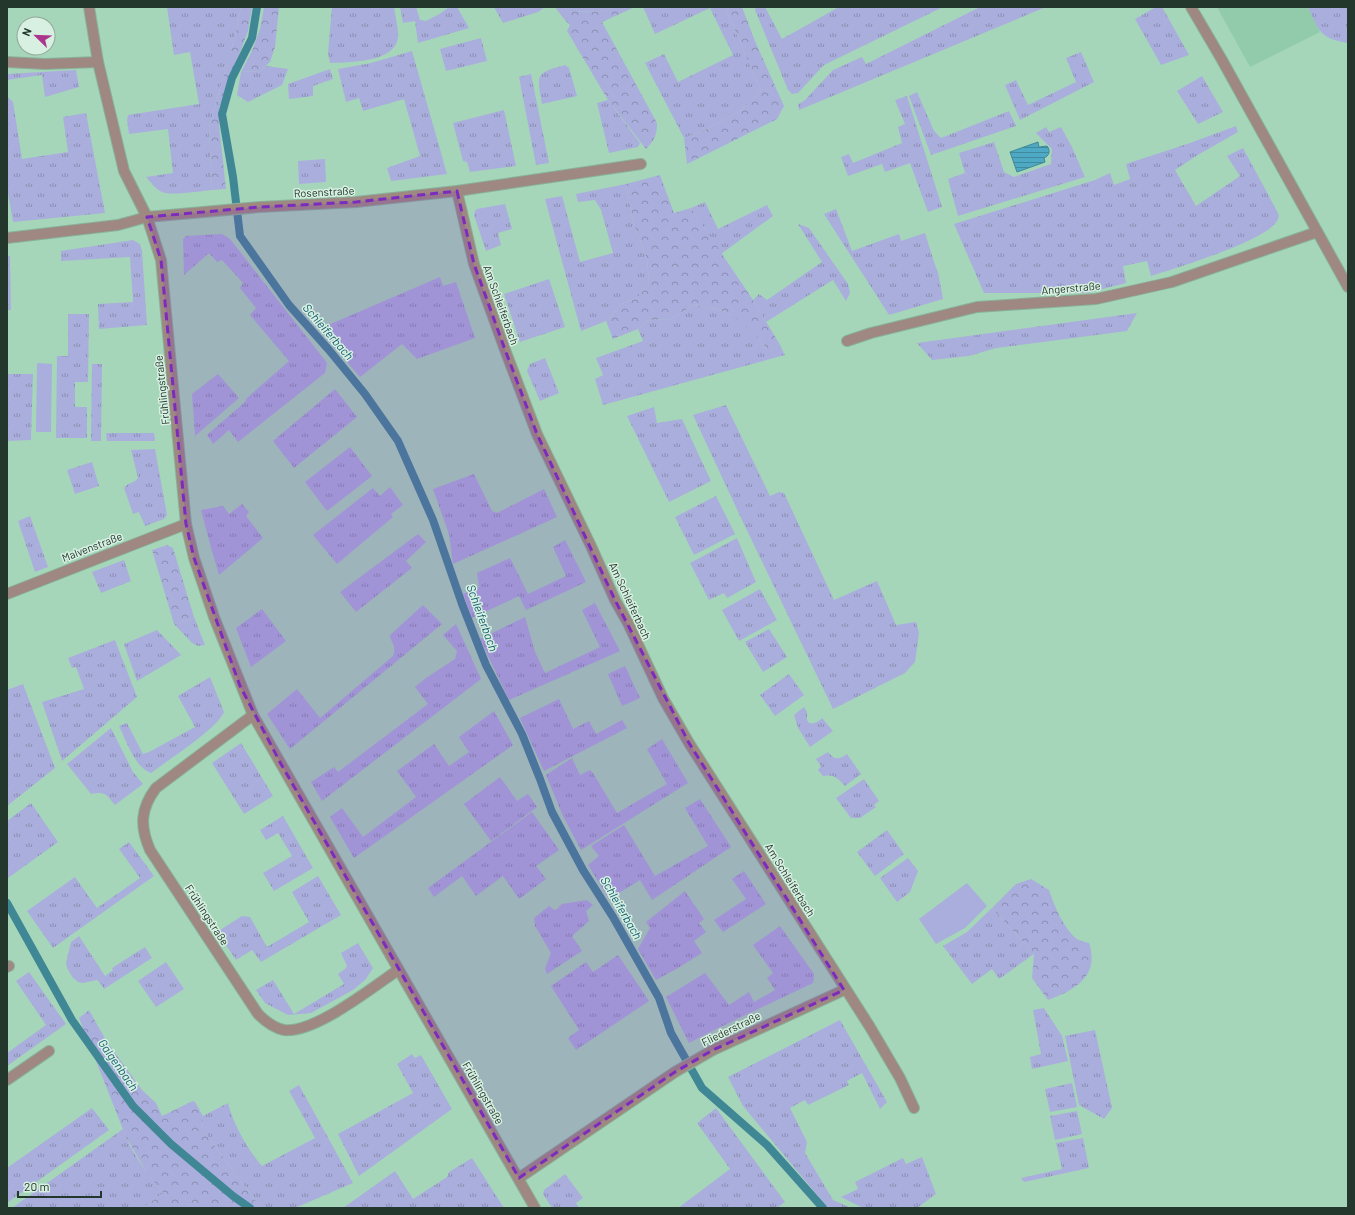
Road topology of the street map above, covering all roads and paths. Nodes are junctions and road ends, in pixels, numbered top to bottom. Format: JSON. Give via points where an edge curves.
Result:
{"nodes":[{"id":1,"x":89,"y":7,"type":"edge"},
{"id":2,"x":1191,"y":7,"type":"edge"},
{"id":3,"x":7,"y":62,"type":"edge"},
{"id":4,"x":98,"y":62,"type":"junction"},
{"id":5,"x":641,"y":164,"type":"dead end"},
{"id":6,"x":457,"y":192,"type":"junction"},
{"id":7,"x":147,"y":217,"type":"junction"},
{"id":8,"x":1317,"y":232,"type":"junction"},
{"id":9,"x":7,"y":238,"type":"edge"},
{"id":10,"x":1348,"y":287,"type":"edge"},
{"id":11,"x":846,"y":341,"type":"dead end"},
{"id":12,"x":186,"y":524,"type":"junction"},
{"id":13,"x":7,"y":594,"type":"edge"},
{"id":14,"x":253,"y":715,"type":"junction"},
{"id":15,"x":398,"y":970,"type":"junction"},
{"id":16,"x":844,"y":990,"type":"junction"},
{"id":17,"x":49,"y":1051,"type":"dead end"},
{"id":18,"x":7,"y":1080,"type":"edge"},
{"id":19,"x":914,"y":1108,"type":"dead end"},
{"id":20,"x":519,"y":1178,"type":"junction"},
{"id":21,"x":535,"y":1208,"type":"edge"}],
"edges":[{"from":1,"to":4,"type":"street","name":"Frühlingstraße"},
{"from":2,"to":8,"type":"street"},
{"from":3,"to":4,"type":"street"},
{"from":4,"to":7,"type":"street","name":"Frühlingstraße","via":[[124,170]]},
{"from":5,"to":6,"type":"street","name":"Rosenstraße"},
{"from":6,"to":7,"type":"street","name":"Rosenstraße"},
{"from":6,"to":16,"type":"street","name":"Am Schleiferbach","via":[[474,264],[537,434],[615,600],[663,698],[689,743]]},
{"from":7,"to":9,"type":"street","name":"Rosenstraße","via":[[118,225]]},
{"from":7,"to":12,"type":"street","name":"Frühlingstraße","via":[[161,260]]},
{"from":8,"to":10,"type":"street"},
{"from":8,"to":11,"type":"street","name":"Angerstraße","via":[[1172,282],[1096,299],[977,307],[871,332]]},
{"from":12,"to":13,"type":"street","name":"Malvenstraße"},
{"from":12,"to":14,"type":"street","name":"Frühlingstraße","via":[[194,558],[214,617]]},
{"from":14,"to":15,"type":"street","name":"Frühlingstraße"},
{"from":14,"to":15,"type":"street","name":"Frühlingstraße","via":[[156,788],[149,797],[142,818],[145,839],[150,850],[258,1014],[266,1022],[283,1030],[310,1026]]},
{"from":15,"to":20,"type":"street","name":"Frühlingstraße"},
{"from":16,"to":19,"type":"street","via":[[870,1027],[900,1078]]},
{"from":16,"to":20,"type":"street","name":"Fliederstraße","via":[[713,1050],[675,1072]]},
{"from":17,"to":18,"type":"street"},
{"from":20,"to":21,"type":"street","name":"Frühlingstraße"}]}
